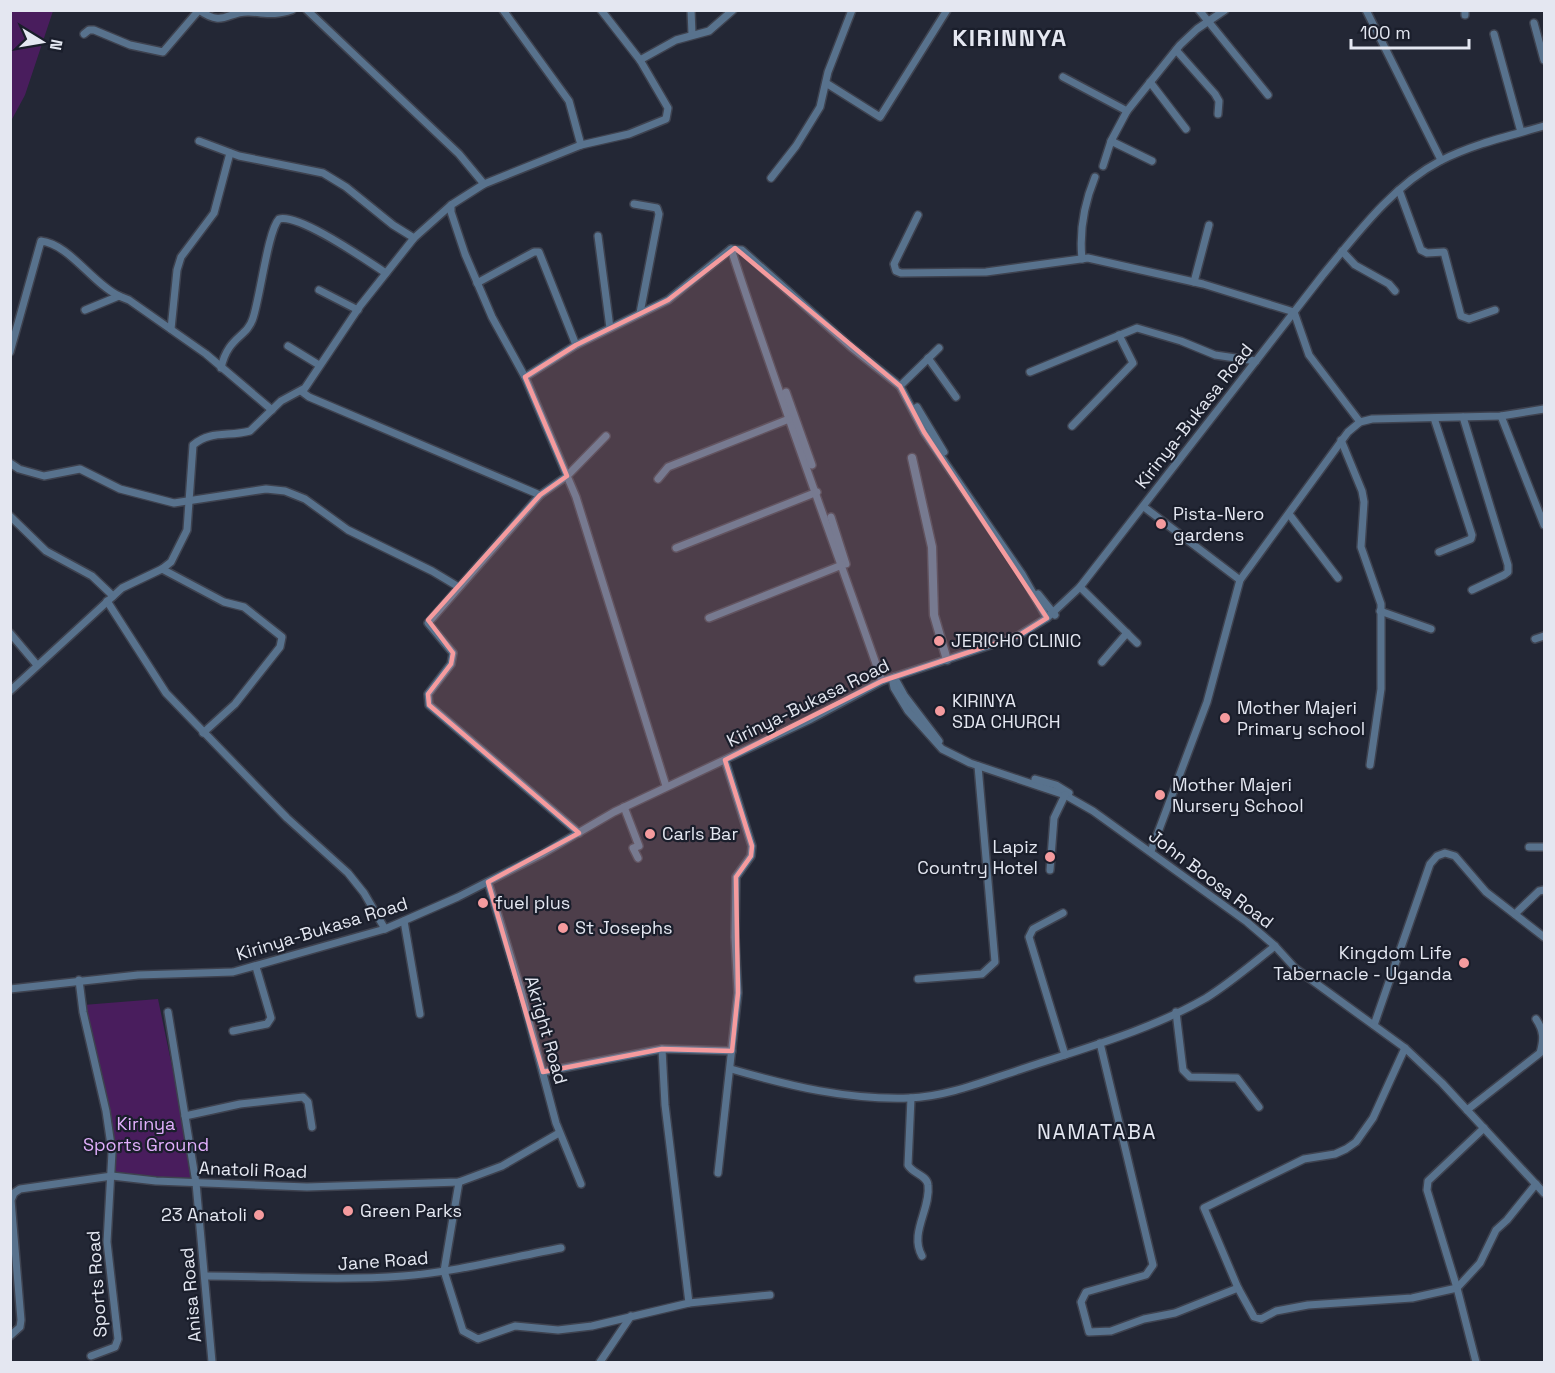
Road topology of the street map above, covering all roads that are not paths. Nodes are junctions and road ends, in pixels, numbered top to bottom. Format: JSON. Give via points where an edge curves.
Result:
{"nodes":[{"id":1,"x":199,"y":10,"type":"edge"},
{"id":2,"x":292,"y":10,"type":"edge"},
{"id":3,"x":307,"y":10,"type":"edge"},
{"id":4,"x":503,"y":10,"type":"edge"},
{"id":5,"x":601,"y":10,"type":"edge"},
{"id":6,"x":691,"y":10,"type":"edge"},
{"id":7,"x":733,"y":10,"type":"edge"},
{"id":8,"x":852,"y":10,"type":"edge"},
{"id":9,"x":947,"y":10,"type":"edge"},
{"id":10,"x":1200,"y":10,"type":"edge"},
{"id":11,"x":1225,"y":10,"type":"edge"},
{"id":12,"x":1366,"y":10,"type":"edge"},
{"id":13,"x":1207,"y":23,"type":"junction"},
{"id":14,"x":1534,"y":23,"type":"dead end"},
{"id":15,"x":84,"y":34,"type":"dead end"},
{"id":16,"x":692,"y":34,"type":"junction"},
{"id":17,"x":1494,"y":34,"type":"dead end"},
{"id":18,"x":1176,"y":50,"type":"junction"},
{"id":19,"x":640,"y":60,"type":"junction"},
{"id":20,"x":1545,"y":60,"type":"edge"},
{"id":21,"x":1063,"y":77,"type":"dead end"},
{"id":22,"x":1150,"y":82,"type":"junction"},
{"id":23,"x":826,"y":83,"type":"junction"},
{"id":24,"x":1268,"y":95,"type":"dead end"},
{"id":25,"x":1127,"y":111,"type":"junction"},
{"id":26,"x":1218,"y":114,"type":"dead end"},
{"id":27,"x":1545,"y":126,"type":"edge"},
{"id":28,"x":1186,"y":129,"type":"dead end"},
{"id":29,"x":1521,"y":132,"type":"junction"},
{"id":30,"x":199,"y":141,"type":"dead end"},
{"id":31,"x":1111,"y":141,"type":"junction"},
{"id":32,"x":581,"y":145,"type":"junction"},
{"id":33,"x":230,"y":153,"type":"junction"},
{"id":34,"x":1441,"y":160,"type":"junction"},
{"id":35,"x":1152,"y":161,"type":"dead end"},
{"id":36,"x":1103,"y":166,"type":"dead end"},
{"id":37,"x":1095,"y":177,"type":"dead end"},
{"id":38,"x":771,"y":178,"type":"dead end"},
{"id":39,"x":484,"y":183,"type":"junction"},
{"id":40,"x":1399,"y":190,"type":"junction"},
{"id":41,"x":634,"y":204,"type":"dead end"},
{"id":42,"x":451,"y":206,"type":"junction"},
{"id":43,"x":918,"y":215,"type":"dead end"},
{"id":44,"x":1209,"y":225,"type":"dead end"},
{"id":45,"x":598,"y":236,"type":"dead end"},
{"id":46,"x":414,"y":238,"type":"junction"},
{"id":47,"x":731,"y":249,"type":"junction"},
{"id":48,"x":1342,"y":251,"type":"junction"},
{"id":49,"x":1082,"y":259,"type":"junction"},
{"id":50,"x":386,"y":273,"type":"junction"},
{"id":51,"x":1194,"y":282,"type":"junction"},
{"id":52,"x":477,"y":283,"type":"junction"},
{"id":53,"x":318,"y":290,"type":"dead end"},
{"id":54,"x":1395,"y":291,"type":"dead end"},
{"id":55,"x":119,"y":296,"type":"junction"},
{"id":56,"x":85,"y":310,"type":"dead end"},
{"id":57,"x":358,"y":310,"type":"junction"},
{"id":58,"x":1495,"y":310,"type":"dead end"},
{"id":59,"x":1294,"y":312,"type":"junction"},
{"id":60,"x":640,"y":313,"type":"junction"},
{"id":61,"x":610,"y":328,"type":"junction"},
{"id":62,"x":171,"y":329,"type":"junction"},
{"id":63,"x":1119,"y":335,"type":"junction"},
{"id":64,"x":288,"y":345,"type":"dead end"},
{"id":65,"x":576,"y":345,"type":"junction"},
{"id":66,"x":939,"y":348,"type":"dead end"},
{"id":67,"x":10,"y":352,"type":"edge"},
{"id":68,"x":928,"y":358,"type":"junction"},
{"id":69,"x":1256,"y":361,"type":"junction"},
{"id":70,"x":319,"y":365,"type":"junction"},
{"id":71,"x":221,"y":368,"type":"junction"},
{"id":72,"x":1030,"y":372,"type":"dead end"},
{"id":73,"x":525,"y":377,"type":"junction"},
{"id":74,"x":900,"y":386,"type":"junction"},
{"id":75,"x":907,"y":389,"type":"dead end"},
{"id":76,"x":301,"y":391,"type":"junction"},
{"id":77,"x":786,"y":392,"type":"dead end"},
{"id":78,"x":956,"y":397,"type":"dead end"},
{"id":79,"x":1545,"y":409,"type":"edge"},
{"id":80,"x":272,"y":410,"type":"junction"},
{"id":81,"x":1501,"y":416,"type":"junction"},
{"id":82,"x":1463,"y":417,"type":"junction"},
{"id":83,"x":1434,"y":418,"type":"junction"},
{"id":84,"x":789,"y":419,"type":"junction"},
{"id":85,"x":1360,"y":422,"type":"junction"},
{"id":86,"x":1072,"y":426,"type":"dead end"},
{"id":87,"x":606,"y":436,"type":"dead end"},
{"id":88,"x":1341,"y":440,"type":"junction"},
{"id":89,"x":912,"y":458,"type":"dead end"},
{"id":90,"x":10,"y":463,"type":"edge"},
{"id":91,"x":567,"y":476,"type":"junction"},
{"id":92,"x":658,"y":479,"type":"dead end"},
{"id":93,"x":817,"y":492,"type":"junction"},
{"id":94,"x":540,"y":495,"type":"junction"},
{"id":95,"x":188,"y":502,"type":"junction"},
{"id":96,"x":1144,"y":507,"type":"junction"},
{"id":97,"x":1289,"y":514,"type":"junction"},
{"id":98,"x":10,"y":516,"type":"edge"},
{"id":99,"x":1545,"y":525,"type":"edge"},
{"id":100,"x":676,"y":548,"type":"dead end"},
{"id":101,"x":1439,"y":552,"type":"dead end"},
{"id":102,"x":842,"y":565,"type":"junction"},
{"id":103,"x":162,"y":569,"type":"junction"},
{"id":104,"x":1338,"y":578,"type":"dead end"},
{"id":105,"x":1240,"y":580,"type":"junction"},
{"id":106,"x":457,"y":586,"type":"junction"},
{"id":107,"x":1080,"y":586,"type":"junction"},
{"id":108,"x":1472,"y":590,"type":"dead end"},
{"id":109,"x":110,"y":598,"type":"junction"},
{"id":110,"x":1380,"y":611,"type":"junction"},
{"id":111,"x":1051,"y":617,"type":"junction"},
{"id":112,"x":709,"y":618,"type":"dead end"},
{"id":113,"x":1431,"y":629,"type":"dead end"},
{"id":114,"x":10,"y":633,"type":"edge"},
{"id":115,"x":1127,"y":633,"type":"junction"},
{"id":116,"x":1545,"y":636,"type":"edge"},
{"id":117,"x":1535,"y":639,"type":"dead end"},
{"id":118,"x":1137,"y":643,"type":"dead end"},
{"id":119,"x":947,"y":660,"type":"junction"},
{"id":120,"x":1102,"y":662,"type":"dead end"},
{"id":121,"x":37,"y":665,"type":"junction"},
{"id":122,"x":888,"y":679,"type":"junction"},
{"id":123,"x":10,"y":691,"type":"edge"},
{"id":124,"x":203,"y":733,"type":"junction"},
{"id":125,"x":725,"y":760,"type":"junction"},
{"id":126,"x":1370,"y":765,"type":"dead end"},
{"id":127,"x":978,"y":766,"type":"junction"},
{"id":128,"x":666,"y":786,"type":"junction"},
{"id":129,"x":1065,"y":795,"type":"junction"},
{"id":130,"x":624,"y":807,"type":"junction"},
{"id":131,"x":579,"y":833,"type":"junction"},
{"id":132,"x":1529,"y":847,"type":"dead end"},
{"id":133,"x":1545,"y":847,"type":"edge"},
{"id":134,"x":1151,"y":851,"type":"junction"},
{"id":135,"x":638,"y":858,"type":"dead end"},
{"id":136,"x":1050,"y":870,"type":"dead end"},
{"id":137,"x":1192,"y":877,"type":"dead end"},
{"id":138,"x":488,"y":882,"type":"junction"},
{"id":139,"x":1545,"y":890,"type":"edge"},
{"id":140,"x":1063,"y":913,"type":"dead end"},
{"id":141,"x":1515,"y":914,"type":"junction"},
{"id":142,"x":404,"y":921,"type":"junction"},
{"id":143,"x":385,"y":929,"type":"junction"},
{"id":144,"x":1545,"y":937,"type":"edge"},
{"id":145,"x":1275,"y":946,"type":"junction"},
{"id":146,"x":256,"y":968,"type":"junction"},
{"id":147,"x":918,"y":979,"type":"dead end"},
{"id":148,"x":79,"y":980,"type":"junction"},
{"id":149,"x":10,"y":988,"type":"edge"},
{"id":150,"x":168,"y":1012,"type":"dead end"},
{"id":151,"x":1176,"y":1012,"type":"junction"},
{"id":152,"x":420,"y":1014,"type":"dead end"},
{"id":153,"x":1536,"y":1019,"type":"dead end"},
{"id":154,"x":1374,"y":1025,"type":"junction"},
{"id":155,"x":233,"y":1031,"type":"dead end"},
{"id":156,"x":1100,"y":1043,"type":"junction"},
{"id":157,"x":1405,"y":1048,"type":"junction"},
{"id":158,"x":662,"y":1049,"type":"junction"},
{"id":159,"x":732,"y":1052,"type":"junction"},
{"id":160,"x":1065,"y":1055,"type":"junction"},
{"id":161,"x":731,"y":1069,"type":"junction"},
{"id":162,"x":543,"y":1072,"type":"junction"},
{"id":163,"x":911,"y":1098,"type":"junction"},
{"id":164,"x":1259,"y":1107,"type":"dead end"},
{"id":165,"x":1467,"y":1110,"type":"junction"},
{"id":166,"x":185,"y":1116,"type":"junction"},
{"id":167,"x":312,"y":1127,"type":"dead end"},
{"id":168,"x":1484,"y":1128,"type":"junction"},
{"id":169,"x":559,"y":1133,"type":"junction"},
{"id":170,"x":718,"y":1173,"type":"dead end"},
{"id":171,"x":112,"y":1176,"type":"junction"},
{"id":172,"x":459,"y":1182,"type":"junction"},
{"id":173,"x":196,"y":1183,"type":"junction"},
{"id":174,"x":581,"y":1184,"type":"dead end"},
{"id":175,"x":1541,"y":1187,"type":"edge"},
{"id":176,"x":561,"y":1248,"type":"dead end"},
{"id":177,"x":922,"y":1256,"type":"dead end"},
{"id":178,"x":444,"y":1271,"type":"junction"},
{"id":179,"x":206,"y":1276,"type":"junction"},
{"id":180,"x":1238,"y":1288,"type":"junction"},
{"id":181,"x":1457,"y":1288,"type":"junction"},
{"id":182,"x":770,"y":1295,"type":"dead end"},
{"id":183,"x":689,"y":1303,"type":"junction"},
{"id":184,"x":631,"y":1316,"type":"junction"},
{"id":185,"x":10,"y":1336,"type":"edge"},
{"id":186,"x":91,"y":1356,"type":"dead end"},
{"id":187,"x":212,"y":1362,"type":"edge"},
{"id":188,"x":600,"y":1362,"type":"edge"},
{"id":189,"x":1476,"y":1362,"type":"edge"}],
"edges":[{"from":1,"to":2,"type":"street","via":[[224,20],[244,12],[274,16]]},
{"from":1,"to":15,"type":"street","via":[[163,52],[130,45],[94,30]]},
{"from":3,"to":39,"type":"street","via":[[459,154]]},
{"from":4,"to":32,"type":"street","via":[[569,101]]},
{"from":5,"to":19,"type":"street"},
{"from":6,"to":16,"type":"street"},
{"from":7,"to":16,"type":"street","via":[[709,31]]},
{"from":8,"to":23,"type":"street"},
{"from":9,"to":23,"type":"street","via":[[880,117]]},
{"from":10,"to":13,"type":"street"},
{"from":11,"to":13,"type":"street"},
{"from":12,"to":34,"type":"street"},
{"from":13,"to":18,"type":"street"},
{"from":13,"to":24,"type":"street"},
{"from":14,"to":20,"type":"street"},
{"from":16,"to":19,"type":"street"},
{"from":17,"to":29,"type":"street"},
{"from":18,"to":22,"type":"street"},
{"from":18,"to":26,"type":"street","via":[[1215,94]]},
{"from":19,"to":32,"type":"street","via":[[669,108],[666,119],[629,134]]},
{"from":21,"to":25,"type":"street"},
{"from":22,"to":25,"type":"street"},
{"from":22,"to":28,"type":"street"},
{"from":23,"to":38,"type":"street","via":[[820,107]]},
{"from":25,"to":31,"type":"street"},
{"from":27,"to":29,"type":"street","name":"Kirinya-Bukasa Road"},
{"from":29,"to":34,"type":"street","name":"Kirinya-Bukasa Road"},
{"from":30,"to":33,"type":"street"},
{"from":31,"to":35,"type":"street"},
{"from":31,"to":36,"type":"street"},
{"from":32,"to":39,"type":"street"},
{"from":33,"to":46,"type":"street","via":[[323,173]]},
{"from":33,"to":62,"type":"street","via":[[214,213],[179,263]]},
{"from":34,"to":40,"type":"street","name":"Kirinya-Bukasa Road"},
{"from":37,"to":49,"type":"street","via":[[1085,201]]},
{"from":39,"to":42,"type":"street"},
{"from":40,"to":48,"type":"street","name":"Kirinya-Bukasa Road"},
{"from":40,"to":58,"type":"street","via":[[1421,250],[1444,252],[1461,316],[1469,318]]},
{"from":41,"to":60,"type":"street","via":[[657,208],[659,214]]},
{"from":42,"to":46,"type":"street"},
{"from":42,"to":52,"type":"street","via":[[451,219]]},
{"from":43,"to":49,"type":"street","via":[[894,264],[901,273],[986,272]]},
{"from":44,"to":51,"type":"street"},
{"from":45,"to":61,"type":"street"},
{"from":46,"to":50,"type":"street"},
{"from":47,"to":60,"type":"street","via":[[668,300]]},
{"from":47,"to":74,"type":"street","via":[[742,250]]},
{"from":47,"to":84,"type":"street"},
{"from":48,"to":54,"type":"street","via":[[1355,266]]},
{"from":48,"to":59,"type":"street","name":"Kirinya-Bukasa Road"},
{"from":49,"to":51,"type":"street"},
{"from":50,"to":57,"type":"street"},
{"from":50,"to":71,"type":"street","via":[[327,235],[294,220],[279,219],[272,231],[252,323],[227,347]]},
{"from":51,"to":59,"type":"street"},
{"from":52,"to":65,"type":"street","via":[[540,252]]},
{"from":52,"to":73,"type":"street"},
{"from":53,"to":57,"type":"street"},
{"from":55,"to":56,"type":"street"},
{"from":55,"to":62,"type":"street"},
{"from":55,"to":67,"type":"street","via":[[106,290],[59,247],[41,242]]},
{"from":57,"to":70,"type":"street"},
{"from":59,"to":69,"type":"street","name":"Kirinya-Bukasa Road"},
{"from":59,"to":85,"type":"street","via":[[1309,355]]},
{"from":60,"to":61,"type":"street"},
{"from":61,"to":65,"type":"street"},
{"from":62,"to":71,"type":"street"},
{"from":63,"to":69,"type":"street","via":[[1145,328],[1215,355]]},
{"from":63,"to":72,"type":"street"},
{"from":63,"to":86,"type":"street","via":[[1133,363]]},
{"from":64,"to":70,"type":"street"},
{"from":65,"to":73,"type":"street"},
{"from":66,"to":68,"type":"street"},
{"from":68,"to":74,"type":"street"},
{"from":68,"to":78,"type":"street"},
{"from":69,"to":96,"type":"street","name":"Kirinya-Bukasa Road"},
{"from":70,"to":76,"type":"street"},
{"from":71,"to":80,"type":"street"},
{"from":73,"to":91,"type":"street"},
{"from":74,"to":111,"type":"street","via":[[924,432]]},
{"from":75,"to":111,"type":"street"},
{"from":76,"to":80,"type":"street"},
{"from":76,"to":94,"type":"street","via":[[309,398]]},
{"from":77,"to":122,"type":"street"},
{"from":79,"to":81,"type":"street"},
{"from":80,"to":95,"type":"street","via":[[250,431],[215,433],[193,445]]},
{"from":81,"to":82,"type":"street"},
{"from":81,"to":99,"type":"street"},
{"from":82,"to":83,"type":"street"},
{"from":82,"to":108,"type":"street","via":[[1508,565],[1504,575]]},
{"from":83,"to":85,"type":"street"},
{"from":83,"to":101,"type":"street","via":[[1472,535]]},
{"from":84,"to":92,"type":"street","via":[[668,467]]},
{"from":84,"to":93,"type":"street"},
{"from":85,"to":88,"type":"street"},
{"from":87,"to":91,"type":"street"},
{"from":88,"to":97,"type":"street"},
{"from":88,"to":110,"type":"street","via":[[1362,491],[1361,547],[1379,597]]},
{"from":89,"to":119,"type":"street","via":[[932,547],[932,604]]},
{"from":90,"to":95,"type":"street","via":[[44,476],[80,469],[120,489],[165,502]]},
{"from":91,"to":94,"type":"street"},
{"from":91,"to":128,"type":"street"},
{"from":93,"to":100,"type":"street"},
{"from":93,"to":102,"type":"street"},
{"from":94,"to":106,"type":"street"},
{"from":95,"to":103,"type":"street","via":[[183,543]]},
{"from":95,"to":106,"type":"street","via":[[266,489],[296,494],[348,530]]},
{"from":96,"to":105,"type":"street"},
{"from":96,"to":107,"type":"street","name":"Kirinya-Bukasa Road"},
{"from":97,"to":104,"type":"street"},
{"from":97,"to":105,"type":"street"},
{"from":98,"to":109,"type":"street","via":[[46,551],[92,576]]},
{"from":102,"to":112,"type":"street"},
{"from":102,"to":122,"type":"street"},
{"from":103,"to":109,"type":"street","via":[[131,582]]},
{"from":103,"to":124,"type":"street","via":[[224,602],[244,607],[282,637],[280,647],[235,704]]},
{"from":105,"to":134,"type":"street","via":[[1207,702]]},
{"from":106,"to":131,"type":"street","via":[[428,620],[429,627],[453,653],[451,664],[428,694],[429,705]]},
{"from":107,"to":111,"type":"street","name":"Kirinya-Bukasa Road"},
{"from":107,"to":115,"type":"street"},
{"from":109,"to":121,"type":"street"},
{"from":109,"to":124,"type":"street","via":[[166,693]]},
{"from":110,"to":113,"type":"street"},
{"from":110,"to":126,"type":"street","via":[[1381,689]]},
{"from":111,"to":119,"type":"street","name":"Kirinya-Bukasa Road","via":[[1017,636]]},
{"from":114,"to":121,"type":"street"},
{"from":115,"to":118,"type":"street"},
{"from":115,"to":120,"type":"street"},
{"from":116,"to":117,"type":"street"},
{"from":119,"to":122,"type":"street","name":"Kirinya-Bukasa Road"},
{"from":121,"to":123,"type":"street"},
{"from":122,"to":125,"type":"street","name":"Kirinya-Bukasa Road"},
{"from":122,"to":127,"type":"street","name":"John Boosa Road","via":[[926,734],[955,757]]},
{"from":122,"to":137,"type":"street","name":"John Boosa Road","via":[[940,743],[975,762],[1056,786],[1111,819]]},
{"from":124,"to":143,"type":"street","via":[[348,873]]},
{"from":125,"to":128,"type":"street","name":"Kirinya-Bukasa Road"},
{"from":125,"to":159,"type":"street","via":[[752,846],[735,886],[738,993]]},
{"from":127,"to":129,"type":"street","name":"John Boosa Road"},
{"from":127,"to":147,"type":"street","via":[[995,962],[982,974]]},
{"from":128,"to":130,"type":"street","name":"Kirinya-Bukasa Road"},
{"from":129,"to":134,"type":"street","name":"John Boosa Road"},
{"from":129,"to":136,"type":"street","via":[[1054,818]]},
{"from":130,"to":131,"type":"street","name":"Kirinya-Bukasa Road"},
{"from":130,"to":135,"type":"street","via":[[639,846],[633,848]]},
{"from":131,"to":138,"type":"street","name":"Kirinya-Bukasa Road"},
{"from":132,"to":133,"type":"street"},
{"from":134,"to":145,"type":"street","name":"John Boosa Road"},
{"from":138,"to":142,"type":"street","name":"Kirinya-Bukasa Road"},
{"from":138,"to":162,"type":"street","name":"Akright Road"},
{"from":139,"to":141,"type":"street"},
{"from":140,"to":160,"type":"street","via":[[1033,929],[1029,937]]},
{"from":141,"to":144,"type":"street"},
{"from":141,"to":154,"type":"street","via":[[1486,892],[1455,856],[1437,856],[1430,864]]},
{"from":142,"to":143,"type":"street","name":"Kirinya-Bukasa Road"},
{"from":142,"to":152,"type":"street"},
{"from":143,"to":146,"type":"street","name":"Kirinya-Bukasa Road"},
{"from":145,"to":151,"type":"street","via":[[1229,982]]},
{"from":145,"to":154,"type":"street","name":"John Boosa Road","via":[[1294,968]]},
{"from":146,"to":148,"type":"street","name":"Kirinya-Bukasa Road"},
{"from":146,"to":155,"type":"street","via":[[272,1018],[267,1024]]},
{"from":148,"to":149,"type":"street","name":"Kirinya-Bukasa Road"},
{"from":148,"to":171,"type":"street","name":"Sports Road","via":[[106,1111]]},
{"from":150,"to":166,"type":"street","name":"Anisa Road"},
{"from":151,"to":156,"type":"street"},
{"from":151,"to":164,"type":"street","via":[[1183,1070],[1190,1077],[1237,1078]]},
{"from":153,"to":165,"type":"street","via":[[1543,1030],[1540,1053]]},
{"from":154,"to":157,"type":"street","name":"John Boosa Road"},
{"from":156,"to":160,"type":"street"},
{"from":156,"to":180,"type":"street","via":[[1153,1266],[1146,1275],[1086,1292],[1081,1302],[1089,1332],[1111,1331]]},
{"from":157,"to":165,"type":"street","name":"John Boosa Road"},
{"from":157,"to":180,"type":"street","via":[[1373,1118],[1356,1142],[1335,1154],[1304,1159],[1206,1206],[1203,1212]]},
{"from":158,"to":159,"type":"street"},
{"from":158,"to":162,"type":"street"},
{"from":158,"to":183,"type":"street"},
{"from":159,"to":161,"type":"street"},
{"from":160,"to":163,"type":"street","via":[[971,1086]]},
{"from":161,"to":163,"type":"street","via":[[842,1096]]},
{"from":161,"to":170,"type":"street"},
{"from":162,"to":169,"type":"street","name":"Akright Road"},
{"from":163,"to":177,"type":"street","via":[[908,1166],[924,1177],[928,1186],[917,1245]]},
{"from":165,"to":168,"type":"street","name":"John Boosa Road"},
{"from":166,"to":167,"type":"street","via":[[240,1104],[303,1097],[308,1102]]},
{"from":166,"to":173,"type":"street","name":"Anisa Road"},
{"from":168,"to":175,"type":"street","name":"John Boosa Road"},
{"from":168,"to":181,"type":"street","via":[[1428,1181],[1426,1190]]},
{"from":169,"to":172,"type":"street","name":"Anatoli Road","via":[[502,1166]]},
{"from":169,"to":174,"type":"street","name":"Akright Road"},
{"from":171,"to":173,"type":"street","name":"Anatoli Road"},
{"from":171,"to":185,"type":"street","name":"Anatoli Road","via":[[14,1193],[11,1200],[21,1320],[20,1327]]},
{"from":171,"to":186,"type":"street","name":"Sports Road","via":[[107,1242],[118,1339],[115,1347]]},
{"from":172,"to":173,"type":"street","name":"Anatoli Road","via":[[339,1187]]},
{"from":172,"to":178,"type":"street"},
{"from":173,"to":179,"type":"street","name":"Anisa Road"},
{"from":175,"to":181,"type":"street","via":[[1496,1230],[1488,1252]]},
{"from":176,"to":178,"type":"street","name":"Jane Road"},
{"from":178,"to":179,"type":"street","name":"Jane Road","via":[[345,1280]]},
{"from":178,"to":184,"type":"street","via":[[462,1331],[472,1338],[515,1326],[558,1330]]},
{"from":179,"to":187,"type":"street","name":"Anisa Road"},
{"from":180,"to":181,"type":"street","via":[[1258,1319],[1308,1305],[1412,1298]]},
{"from":181,"to":189,"type":"street"},
{"from":182,"to":183,"type":"street"},
{"from":183,"to":184,"type":"street"},
{"from":184,"to":188,"type":"street"}]}
